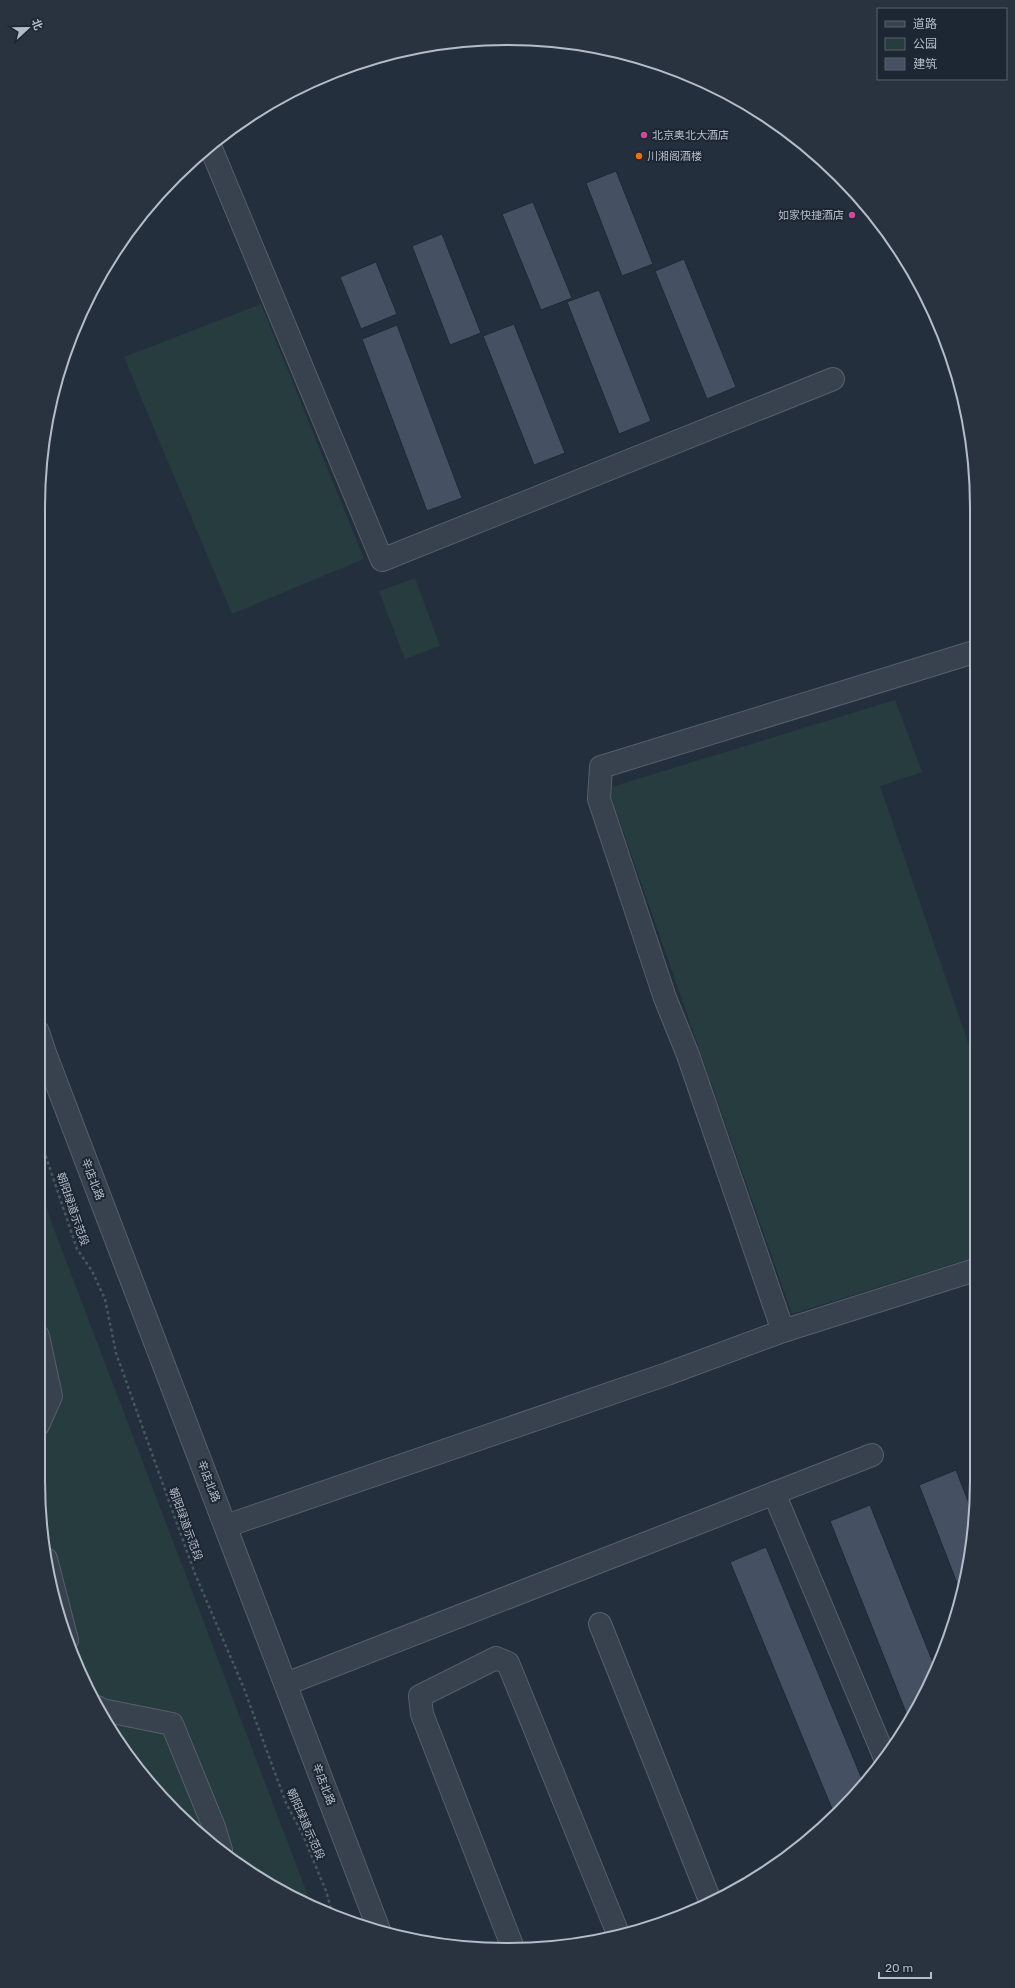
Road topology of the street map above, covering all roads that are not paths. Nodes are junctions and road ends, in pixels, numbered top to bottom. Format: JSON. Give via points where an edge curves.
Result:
{"nodes":[{"id":1,"x":213,"y":152,"type":"edge"},
{"id":2,"x":833,"y":379,"type":"dead end"},
{"id":3,"x":970,"y":653,"type":"edge"},
{"id":4,"x":45,"y":1053,"type":"edge"},
{"id":5,"x":970,"y":1272,"type":"edge"},
{"id":6,"x":783,"y":1331,"type":"junction"},
{"id":7,"x":45,"y":1368,"type":"edge"},
{"id":8,"x":45,"y":1409,"type":"edge"},
{"id":9,"x":872,"y":1454,"type":"dead end"},
{"id":10,"x":774,"y":1493,"type":"junction"},
{"id":11,"x":226,"y":1526,"type":"junction"},
{"id":12,"x":600,"y":1624,"type":"dead end"},
{"id":13,"x":286,"y":1684,"type":"junction"},
{"id":14,"x":107,"y":1711,"type":"edge"},
{"id":15,"x":882,"y":1751,"type":"edge"},
{"id":16,"x":218,"y":1840,"type":"edge"},
{"id":17,"x":708,"y":1897,"type":"edge"},
{"id":18,"x":377,"y":1923,"type":"edge"},
{"id":19,"x":616,"y":1930,"type":"edge"},
{"id":20,"x":511,"y":1943,"type":"edge"}],
"edges":[{"from":1,"to":2,"type":"street","via":[[382,560]]},
{"from":3,"to":6,"type":"street","via":[[601,767],[599,799],[665,998],[688,1055]]},
{"from":4,"to":11,"type":"street","name":"辛店北路"},
{"from":5,"to":6,"type":"street"},
{"from":6,"to":11,"type":"street","via":[[659,1377]]},
{"from":7,"to":8,"type":"street","via":[[51,1396]]},
{"from":9,"to":10,"type":"street"},
{"from":10,"to":13,"type":"street"},
{"from":10,"to":15,"type":"street"},
{"from":11,"to":13,"type":"street","name":"辛店北路"},
{"from":12,"to":17,"type":"street"},
{"from":13,"to":18,"type":"street","name":"辛店北路"},
{"from":14,"to":16,"type":"street","via":[[172,1724]]},
{"from":19,"to":20,"type":"street","via":[[508,1664],[496,1658],[420,1696],[422,1714]]}]}
